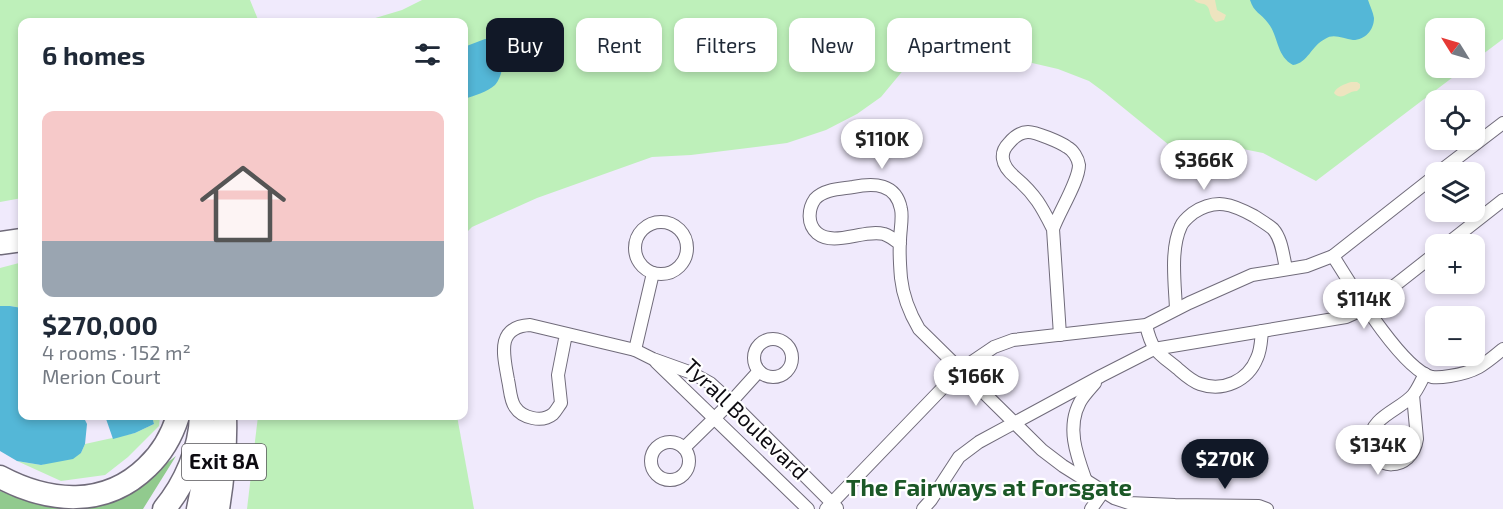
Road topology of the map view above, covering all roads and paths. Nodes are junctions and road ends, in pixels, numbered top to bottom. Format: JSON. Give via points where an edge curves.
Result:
{"nodes":[{"id":1,"x":1503,"y":123,"type":"edge"},
{"id":2,"x":1452,"y":162,"type":"edge"},
{"id":3,"x":1425,"y":184,"type":"edge"},
{"id":4,"x":1503,"y":200,"type":"edge"},
{"id":5,"x":1053,"y":229,"type":"junction"},
{"id":6,"x":1460,"y":234,"type":"edge"},
{"id":7,"x":900,"y":244,"type":"junction"},
{"id":8,"x":1333,"y":256,"type":"junction"},
{"id":9,"x":1425,"y":262,"type":"edge"},
{"id":10,"x":1286,"y":268,"type":"junction"},
{"id":11,"x":653,"y":273,"type":"junction"},
{"id":12,"x":1366,"y":308,"type":"junction"},
{"id":13,"x":1176,"y":309,"type":"junction"},
{"id":14,"x":1146,"y":325,"type":"junction"},
{"id":15,"x":1262,"y":331,"type":"junction"},
{"id":16,"x":566,"y":334,"type":"junction"},
{"id":17,"x":1060,"y":335,"type":"junction"},
{"id":18,"x":1154,"y":349,"type":"junction"},
{"id":19,"x":1503,"y":349,"type":"edge"},
{"id":20,"x":635,"y":350,"type":"junction"},
{"id":21,"x":653,"y":359,"type":"junction"},
{"id":22,"x":960,"y":370,"type":"junction"},
{"id":23,"x":759,"y":371,"type":"dead end"},
{"id":24,"x":1425,"y":374,"type":"junction"},
{"id":25,"x":1101,"y":376,"type":"junction"},
{"id":26,"x":1413,"y":395,"type":"junction"},
{"id":27,"x":723,"y":410,"type":"junction"},
{"id":28,"x":177,"y":420,"type":"edge"},
{"id":29,"x":200,"y":420,"type":"edge"},
{"id":30,"x":213,"y":420,"type":"edge"},
{"id":31,"x":225,"y":420,"type":"edge"},
{"id":32,"x":1014,"y":422,"type":"junction"},
{"id":33,"x":684,"y":448,"type":"dead end"},
{"id":34,"x":0,"y":477,"type":"edge"},
{"id":35,"x":1086,"y":482,"type":"junction"},
{"id":36,"x":1103,"y":492,"type":"junction"},
{"id":37,"x":832,"y":507,"type":"edge"},
{"id":38,"x":1177,"y":507,"type":"edge"},
{"id":39,"x":164,"y":509,"type":"edge"},
{"id":40,"x":198,"y":509,"type":"edge"},
{"id":41,"x":218,"y":509,"type":"edge"},
{"id":42,"x":808,"y":509,"type":"edge"},
{"id":43,"x":924,"y":509,"type":"edge"},
{"id":44,"x":1091,"y":509,"type":"edge"},
{"id":45,"x":1267,"y":509,"type":"edge"}],
"edges":[{"from":1,"to":2,"type":"street"},
{"from":3,"to":8,"type":"street"},
{"from":4,"to":6,"type":"street"},
{"from":5,"to":5,"type":"street","via":[[1078,173],[1079,162],[1068,147],[1031,132],[1017,135],[1004,149],[1004,165],[1030,190]]},
{"from":5,"to":17,"type":"street"},
{"from":7,"to":7,"type":"street","via":[[902,209],[883,187],[869,184],[824,192],[812,203],[811,226],[823,237],[884,234]]},
{"from":7,"to":22,"type":"street","via":[[906,307],[919,329]]},
{"from":8,"to":10,"type":"street","via":[[1307,266]]},
{"from":8,"to":12,"type":"street"},
{"from":9,"to":12,"type":"street"},
{"from":10,"to":13,"type":"street","via":[[1252,275]]},
{"from":10,"to":13,"type":"street","via":[[1280,241],[1262,221],[1224,204],[1199,209],[1182,223],[1174,250]]},
{"from":11,"to":11,"type":"street","via":[[675,271],[687,254],[684,234],[668,222],[648,225],[636,242],[639,262]]},
{"from":11,"to":20,"type":"street"},
{"from":12,"to":15,"type":"street","via":[[1346,317]]},
{"from":12,"to":24,"type":"street","via":[[1405,358]]},
{"from":13,"to":14,"type":"street"},
{"from":14,"to":17,"type":"street"},
{"from":14,"to":18,"type":"street"},
{"from":15,"to":18,"type":"street"},
{"from":15,"to":18,"type":"street","via":[[1260,351],[1252,368],[1245,377],[1225,386],[1191,379]]},
{"from":16,"to":16,"type":"street","name":"Tyrall Boulevard","via":[[530,325],[512,330],[506,339],[503,349],[513,406],[528,417],[551,416],[561,402],[558,375]]},
{"from":16,"to":20,"type":"street","name":"Tyrall Boulevard"},
{"from":17,"to":22,"type":"street","via":[[1013,340],[994,347]]},
{"from":18,"to":25,"type":"street"},
{"from":19,"to":24,"type":"street","via":[[1466,374],[1440,378]]},
{"from":20,"to":21,"type":"street","name":"Tyrall Boulevard"},
{"from":21,"to":27,"type":"street","name":"Tyrall Boulevard"},
{"from":21,"to":27,"type":"street","name":"Tyrall Boulevard","via":[[710,383]]},
{"from":22,"to":32,"type":"street"},
{"from":22,"to":37,"type":"street"},
{"from":23,"to":27,"type":"street"},
{"from":24,"to":26,"type":"street"},
{"from":25,"to":32,"type":"street"},
{"from":25,"to":35,"type":"street","via":[[1076,409],[1075,448]]},
{"from":26,"to":26,"type":"street","via":[[1371,432],[1372,451],[1383,462],[1397,465],[1413,452],[1417,439]]},
{"from":27,"to":33,"type":"street"},
{"from":27,"to":37,"type":"street","name":"Tyrall Boulevard"},
{"from":27,"to":42,"type":"street","name":"Tyrall Boulevard"},
{"from":28,"to":34,"type":"highway","via":[[166,444],[139,475],[102,494],[83,498],[42,494]]},
{"from":29,"to":39,"type":"highway","via":[[190,465]]},
{"from":30,"to":40,"type":"highway"},
{"from":31,"to":41,"type":"highway","number":"Exit 8A"},
{"from":32,"to":35,"type":"street","via":[[1042,450]]},
{"from":32,"to":43,"type":"street","via":[[959,457]]},
{"from":35,"to":36,"type":"street"},
{"from":36,"to":38,"type":"street","via":[[1130,503]]},
{"from":36,"to":44,"type":"street"},
{"from":38,"to":45,"type":"street"}]}
